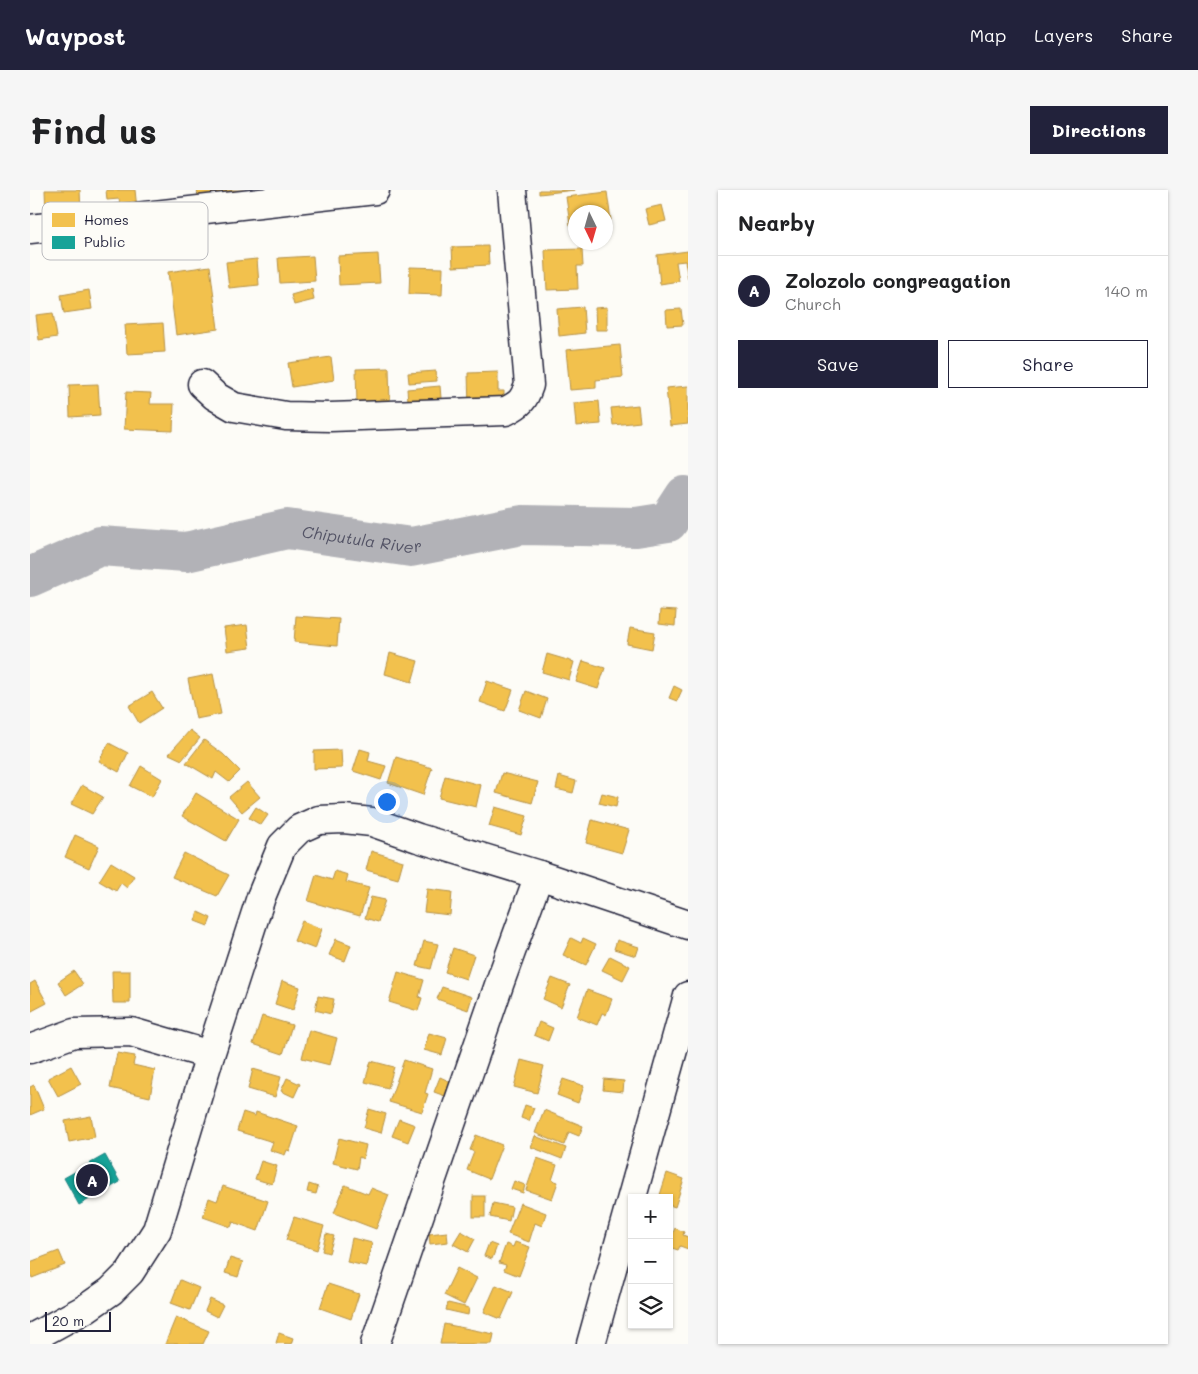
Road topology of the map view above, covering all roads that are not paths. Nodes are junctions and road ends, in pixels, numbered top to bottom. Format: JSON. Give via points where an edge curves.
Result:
{"nodes":[{"id":1,"x":375,"y":190,"type":"edge"},
{"id":2,"x":512,"y":190,"type":"edge"},
{"id":3,"x":208,"y":209,"type":"edge"},
{"id":4,"x":202,"y":384,"type":"dead end"},
{"id":5,"x":539,"y":875,"type":"junction"},
{"id":6,"x":688,"y":926,"type":"edge"},
{"id":7,"x":688,"y":996,"type":"edge"},
{"id":8,"x":30,"y":1049,"type":"edge"},
{"id":9,"x":210,"y":1055,"type":"junction"},
{"id":10,"x":30,"y":1339,"type":"edge"},
{"id":11,"x":375,"y":1344,"type":"edge"},
{"id":12,"x":591,"y":1344,"type":"edge"}],
"edges":[{"from":1,"to":3,"type":"street"},
{"from":2,"to":4,"type":"street","via":[[529,385],[518,405],[506,410],[286,416],[234,407]]},
{"from":5,"to":6,"type":"street"},
{"from":5,"to":9,"type":"street","via":[[372,822],[344,818],[319,820],[299,829],[282,846],[261,897]]},
{"from":5,"to":11,"type":"street"},
{"from":7,"to":12,"type":"street"},
{"from":8,"to":9,"type":"street","via":[[74,1033],[130,1032]]},
{"from":9,"to":10,"type":"street","via":[[157,1230],[142,1255],[111,1291]]}]}
